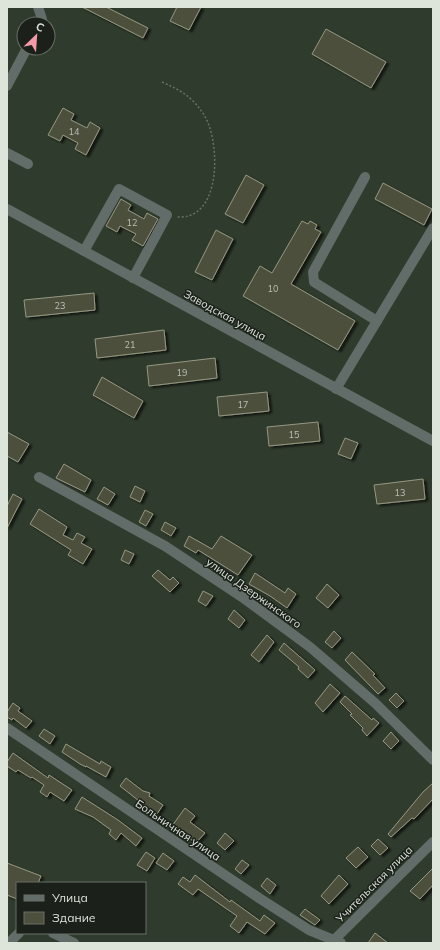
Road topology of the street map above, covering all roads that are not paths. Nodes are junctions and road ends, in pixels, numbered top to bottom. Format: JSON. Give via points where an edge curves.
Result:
{"nodes":[{"id":1,"x":23,"y":56,"type":"edge"},
{"id":2,"x":7,"y":86,"type":"edge"},
{"id":3,"x":7,"y":153,"type":"edge"},
{"id":4,"x":28,"y":164,"type":"dead end"},
{"id":5,"x":365,"y":177,"type":"dead end"},
{"id":6,"x":7,"y":209,"type":"edge"},
{"id":7,"x":433,"y":228,"type":"edge"},
{"id":8,"x":84,"y":251,"type":"junction"},
{"id":9,"x":132,"y":278,"type":"junction"},
{"id":10,"x":377,"y":321,"type":"junction"},
{"id":11,"x":336,"y":389,"type":"junction"},
{"id":12,"x":433,"y":442,"type":"edge"},
{"id":13,"x":39,"y":477,"type":"dead end"},
{"id":14,"x":7,"y":728,"type":"edge"},
{"id":15,"x":433,"y":760,"type":"edge"},
{"id":16,"x":433,"y":842,"type":"edge"},
{"id":17,"x":18,"y":934,"type":"edge"},
{"id":18,"x":55,"y":934,"type":"edge"},
{"id":19,"x":336,"y":942,"type":"edge"},
{"id":20,"x":9,"y":943,"type":"edge"},
{"id":21,"x":74,"y":943,"type":"edge"}],
"edges":[{"from":1,"to":2,"type":"street"},
{"from":3,"to":4,"type":"street"},
{"from":5,"to":10,"type":"street","via":[[313,272],[314,282]]},
{"from":6,"to":8,"type":"street","name":"Заводская улица"},
{"from":7,"to":10,"type":"street"},
{"from":8,"to":9,"type":"street","name":"Заводская улица"},
{"from":8,"to":9,"type":"street","via":[[119,189],[167,215]]},
{"from":9,"to":11,"type":"street","name":"Заводская улица"},
{"from":10,"to":11,"type":"street"},
{"from":11,"to":12,"type":"street","name":"Заводская улица"},
{"from":13,"to":15,"type":"street","name":"улица Дзержинского","via":[[165,546],[242,597],[310,647],[375,703]]},
{"from":14,"to":19,"type":"street","name":"Больничная улица","via":[[259,898],[309,930]]},
{"from":16,"to":19,"type":"street","name":"Учительская улица"},
{"from":17,"to":20,"type":"street"},
{"from":18,"to":21,"type":"street"}]}
